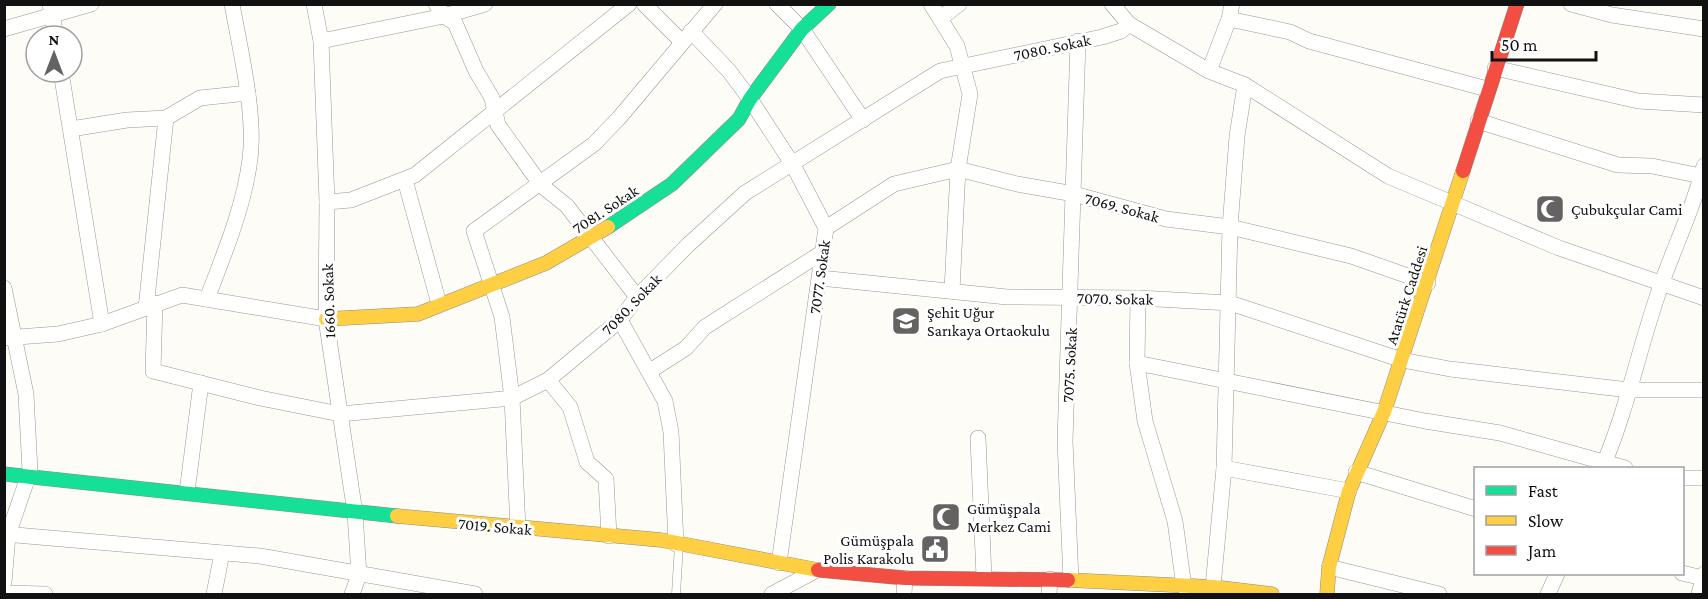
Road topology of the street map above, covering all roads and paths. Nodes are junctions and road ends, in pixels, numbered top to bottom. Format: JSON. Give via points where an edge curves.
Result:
{"nodes":[{"id":1,"x":91,"y":4,"type":"edge"},
{"id":2,"x":232,"y":4,"type":"edge"},
{"id":3,"x":314,"y":4,"type":"edge"},
{"id":4,"x":485,"y":4,"type":"edge"},
{"id":5,"x":629,"y":4,"type":"edge"},
{"id":6,"x":644,"y":4,"type":"edge"},
{"id":7,"x":715,"y":4,"type":"edge"},
{"id":8,"x":777,"y":4,"type":"edge"},
{"id":9,"x":829,"y":4,"type":"edge"},
{"id":10,"x":931,"y":4,"type":"edge"},
{"id":11,"x":959,"y":4,"type":"edge"},
{"id":12,"x":1112,"y":4,"type":"edge"},
{"id":13,"x":1516,"y":4,"type":"edge"},
{"id":14,"x":1571,"y":4,"type":"edge"},
{"id":15,"x":51,"y":9,"type":"edge"},
{"id":16,"x":440,"y":10,"type":"edge"},
{"id":17,"x":1231,"y":12,"type":"edge"},
{"id":18,"x":941,"y":18,"type":"junction"},
{"id":19,"x":54,"y":24,"type":"edge"},
{"id":20,"x":1129,"y":24,"type":"junction"},
{"id":21,"x":4,"y":29,"type":"edge"},
{"id":22,"x":802,"y":29,"type":"junction"},
{"id":23,"x":1704,"y":29,"type":"edge"},
{"id":24,"x":687,"y":36,"type":"junction"},
{"id":25,"x":321,"y":41,"type":"junction"},
{"id":26,"x":1078,"y":41,"type":"junction"},
{"id":27,"x":964,"y":68,"type":"junction"},
{"id":28,"x":1495,"y":68,"type":"junction"},
{"id":29,"x":1209,"y":71,"type":"junction"},
{"id":30,"x":63,"y":84,"type":"edge"},
{"id":31,"x":1245,"y":85,"type":"junction"},
{"id":32,"x":1487,"y":89,"type":"junction"},
{"id":33,"x":248,"y":93,"type":"junction"},
{"id":34,"x":750,"y":99,"type":"junction"},
{"id":35,"x":1704,"y":105,"type":"edge"},
{"id":36,"x":495,"y":114,"type":"junction"},
{"id":37,"x":166,"y":118,"type":"junction"},
{"id":38,"x":862,"y":120,"type":"junction"},
{"id":39,"x":1478,"y":121,"type":"junction"},
{"id":40,"x":71,"y":129,"type":"junction"},
{"id":41,"x":793,"y":165,"type":"junction"},
{"id":42,"x":958,"y":169,"type":"junction"},
{"id":43,"x":1702,"y":171,"type":"edge"},
{"id":44,"x":405,"y":180,"type":"junction"},
{"id":45,"x":541,"y":185,"type":"junction"},
{"id":46,"x":1074,"y":194,"type":"junction"},
{"id":47,"x":327,"y":202,"type":"junction"},
{"id":48,"x":1454,"y":203,"type":"junction"},
{"id":49,"x":1230,"y":227,"type":"junction"},
{"id":50,"x":826,"y":228,"type":"junction"},
{"id":51,"x":590,"y":239,"type":"junction"},
{"id":52,"x":823,"y":252,"type":"junction"},
{"id":53,"x":820,"y":278,"type":"junction"},
{"id":54,"x":492,"y":283,"type":"junction"},
{"id":55,"x":1428,"y":283,"type":"junction"},
{"id":56,"x":1660,"y":285,"type":"junction"},
{"id":57,"x":4,"y":288,"type":"edge"},
{"id":58,"x":952,"y":291,"type":"junction"},
{"id":59,"x":637,"y":297,"type":"junction"},
{"id":60,"x":1072,"y":297,"type":"junction"},
{"id":61,"x":1138,"y":298,"type":"junction"},
{"id":62,"x":1704,"y":298,"type":"edge"},
{"id":63,"x":207,"y":300,"type":"junction"},
{"id":64,"x":1230,"y":303,"type":"junction"},
{"id":65,"x":440,"y":304,"type":"junction"},
{"id":66,"x":150,"y":306,"type":"junction"},
{"id":67,"x":326,"y":319,"type":"junction"},
{"id":68,"x":620,"y":320,"type":"junction"},
{"id":69,"x":102,"y":324,"type":"junction"},
{"id":70,"x":10,"y":337,"type":"edge"},
{"id":71,"x":1402,"y":360,"type":"junction"},
{"id":72,"x":1137,"y":363,"type":"junction"},
{"id":73,"x":650,"y":371,"type":"junction"},
{"id":74,"x":1225,"y":379,"type":"junction"},
{"id":75,"x":548,"y":380,"type":"junction"},
{"id":76,"x":201,"y":383,"type":"junction"},
{"id":77,"x":1629,"y":390,"type":"junction"},
{"id":78,"x":1704,"y":390,"type":"edge"},
{"id":79,"x":512,"y":398,"type":"junction"},
{"id":80,"x":1384,"y":412,"type":"junction"},
{"id":81,"x":340,"y":414,"type":"junction"},
{"id":82,"x":978,"y":438,"type":"dead end"},
{"id":83,"x":1603,"y":465,"type":"edge"},
{"id":84,"x":1224,"y":468,"type":"junction"},
{"id":85,"x":1356,"y":472,"type":"junction"},
{"id":86,"x":4,"y":474,"type":"edge"},
{"id":87,"x":29,"y":476,"type":"junction"},
{"id":88,"x":1684,"y":478,"type":"edge"},
{"id":89,"x":1704,"y":478,"type":"edge"},
{"id":90,"x":1349,"y":491,"type":"junction"},
{"id":91,"x":187,"y":492,"type":"junction"},
{"id":92,"x":1474,"y":508,"type":"edge"},
{"id":93,"x":355,"y":513,"type":"junction"},
{"id":94,"x":518,"y":529,"type":"junction"},
{"id":95,"x":6,"y":534,"type":"edge"},
{"id":96,"x":609,"y":536,"type":"junction"},
{"id":97,"x":677,"y":544,"type":"junction"},
{"id":98,"x":222,"y":553,"type":"junction"},
{"id":99,"x":779,"y":564,"type":"junction"},
{"id":100,"x":1329,"y":567,"type":"junction"},
{"id":101,"x":817,"y":570,"type":"junction"},
{"id":102,"x":1684,"y":573,"type":"edge"},
{"id":103,"x":359,"y":574,"type":"junction"},
{"id":104,"x":1556,"y":575,"type":"edge"},
{"id":105,"x":1703,"y":576,"type":"edge"},
{"id":106,"x":944,"y":577,"type":"junction"},
{"id":107,"x":990,"y":577,"type":"junction"},
{"id":108,"x":905,"y":578,"type":"junction"},
{"id":109,"x":1071,"y":580,"type":"junction"},
{"id":110,"x":4,"y":582,"type":"edge"},
{"id":111,"x":1050,"y":587,"type":"edge"},
{"id":112,"x":1184,"y":587,"type":"junction"},
{"id":113,"x":1214,"y":587,"type":"junction"},
{"id":114,"x":4,"y":593,"type":"edge"},
{"id":115,"x":45,"y":594,"type":"edge"},
{"id":116,"x":214,"y":594,"type":"edge"},
{"id":117,"x":352,"y":594,"type":"edge"},
{"id":118,"x":475,"y":594,"type":"edge"},
{"id":119,"x":676,"y":594,"type":"edge"},
{"id":120,"x":772,"y":594,"type":"edge"},
{"id":121,"x":904,"y":594,"type":"edge"},
{"id":122,"x":944,"y":594,"type":"edge"},
{"id":123,"x":997,"y":594,"type":"edge"},
{"id":124,"x":1266,"y":594,"type":"edge"},
{"id":125,"x":1327,"y":594,"type":"edge"},
{"id":126,"x":1439,"y":594,"type":"edge"},
{"id":127,"x":1548,"y":594,"type":"edge"},
{"id":128,"x":1699,"y":594,"type":"edge"}],
"edges":[{"from":1,"to":15,"type":"street"},
{"from":2,"to":33,"type":"street"},
{"from":3,"to":25,"type":"street","name":"1660. Sokak"},
{"from":4,"to":16,"type":"street"},
{"from":5,"to":36,"type":"street"},
{"from":6,"to":24,"type":"street","name":"7077. Sokak"},
{"from":7,"to":24,"type":"street"},
{"from":8,"to":22,"type":"street"},
{"from":9,"to":22,"type":"street","name":"7081. Sokak"},
{"from":10,"to":18,"type":"street"},
{"from":11,"to":18,"type":"street"},
{"from":12,"to":20,"type":"street"},
{"from":13,"to":28,"type":"street","name":"Atatürk Caddesi"},
{"from":14,"to":23,"type":"street","via":[[1612,15]]},
{"from":15,"to":19,"type":"street"},
{"from":15,"to":21,"type":"street"},
{"from":16,"to":25,"type":"street"},
{"from":16,"to":36,"type":"street","via":[[455,23],[492,99]]},
{"from":17,"to":29,"type":"street"},
{"from":17,"to":32,"type":"street","via":[[1308,41]]},
{"from":18,"to":27,"type":"street"},
{"from":20,"to":26,"type":"street","name":"7080. Sokak","via":[[1121,31]]},
{"from":20,"to":29,"type":"street"},
{"from":22,"to":34,"type":"street","name":"7081. Sokak"},
{"from":22,"to":38,"type":"street"},
{"from":24,"to":34,"type":"street","name":"7077. Sokak","via":[[729,71]]},
{"from":24,"to":45,"type":"street","via":[[602,137]]},
{"from":25,"to":47,"type":"street","name":"1660. Sokak"},
{"from":26,"to":27,"type":"street","name":"7080. Sokak"},
{"from":26,"to":46,"type":"street","name":"7075. Sokak"},
{"from":27,"to":38,"type":"street","name":"7080. Sokak","via":[[940,71]]},
{"from":27,"to":42,"type":"street","via":[[970,94]]},
{"from":28,"to":32,"type":"street","name":"Atatürk Caddesi"},
{"from":28,"to":35,"type":"street","via":[[1638,101]]},
{"from":29,"to":31,"type":"street"},
{"from":30,"to":40,"type":"street"},
{"from":31,"to":48,"type":"street","via":[[1388,176]]},
{"from":31,"to":49,"type":"street"},
{"from":32,"to":39,"type":"street","name":"Atatürk Caddesi"},
{"from":33,"to":37,"type":"street","via":[[200,98]]},
{"from":33,"to":63,"type":"street","via":[[250,158],[234,227]]},
{"from":34,"to":41,"type":"street","name":"7077. Sokak"},
{"from":34,"to":51,"type":"street","name":"7081. Sokak","via":[[739,119],[681,176]]},
{"from":36,"to":44,"type":"street"},
{"from":36,"to":45,"type":"street","via":[[498,125]]},
{"from":37,"to":40,"type":"street"},
{"from":37,"to":66,"type":"street"},
{"from":38,"to":41,"type":"street","name":"7080. Sokak"},
{"from":39,"to":43,"type":"street","via":[[1618,165]]},
{"from":39,"to":48,"type":"street","name":"Atatürk Caddesi"},
{"from":40,"to":69,"type":"street"},
{"from":41,"to":50,"type":"street","name":"7077. Sokak"},
{"from":41,"to":59,"type":"street","name":"7080. Sokak","via":[[745,194]]},
{"from":42,"to":46,"type":"street","name":"7069. Sokak"},
{"from":42,"to":50,"type":"street","name":"7069. Sokak","via":[[894,184]]},
{"from":42,"to":58,"type":"street"},
{"from":43,"to":56,"type":"street","via":[[1683,234]]},
{"from":44,"to":47,"type":"street","via":[[351,200]]},
{"from":44,"to":65,"type":"street"},
{"from":45,"to":51,"type":"street","via":[[567,206]]},
{"from":45,"to":54,"type":"street","via":[[474,231]]},
{"from":46,"to":49,"type":"street","name":"7069. Sokak","via":[[1175,221]]},
{"from":46,"to":60,"type":"street","name":"7075. Sokak"},
{"from":47,"to":67,"type":"street","name":"1660. Sokak"},
{"from":48,"to":55,"type":"street","name":"Atatürk Caddesi"},
{"from":48,"to":56,"type":"street"},
{"from":49,"to":55,"type":"street","name":"7069. Sokak","via":[[1351,256]]},
{"from":49,"to":64,"type":"street"},
{"from":50,"to":52,"type":"street","name":"7077. Sokak"},
{"from":51,"to":54,"type":"street","name":"7081. Sokak","via":[[546,263]]},
{"from":51,"to":59,"type":"street"},
{"from":52,"to":53,"type":"street","name":"7077. Sokak"},
{"from":52,"to":73,"type":"street","via":[[705,327],[686,348]]},
{"from":53,"to":58,"type":"street","name":"7070. Sokak"},
{"from":53,"to":99,"type":"street","name":"7077. Sokak"},
{"from":54,"to":65,"type":"street","name":"7081. Sokak"},
{"from":54,"to":79,"type":"street","via":[[502,317]]},
{"from":55,"to":71,"type":"street","name":"Atatürk Caddesi"},
{"from":56,"to":62,"type":"street"},
{"from":56,"to":77,"type":"street"},
{"from":57,"to":70,"type":"street"},
{"from":58,"to":60,"type":"street","name":"7070. Sokak","via":[[1007,297]]},
{"from":59,"to":68,"type":"street","name":"7080. Sokak"},
{"from":60,"to":61,"type":"street","name":"7070. Sokak"},
{"from":60,"to":109,"type":"street","name":"7075. Sokak","via":[[1065,441]]},
{"from":61,"to":64,"type":"street","name":"7070. Sokak"},
{"from":61,"to":72,"type":"street"},
{"from":63,"to":66,"type":"street","via":[[182,295]]},
{"from":63,"to":67,"type":"street"},
{"from":64,"to":71,"type":"street","name":"7070. Sokak"},
{"from":64,"to":74,"type":"street"},
{"from":65,"to":67,"type":"street","name":"7081. Sokak","via":[[418,314]]},
{"from":66,"to":69,"type":"street"},
{"from":66,"to":76,"type":"street","name":"7080. Sokak","via":[[153,371]]},
{"from":67,"to":81,"type":"street","name":"1660. Sokak"},
{"from":68,"to":73,"type":"street"},
{"from":68,"to":75,"type":"street","name":"7080. Sokak"},
{"from":69,"to":70,"type":"street","via":[[58,334]]},
{"from":70,"to":87,"type":"street","via":[[26,394]]},
{"from":71,"to":77,"type":"street","name":"7070. Sokak"},
{"from":71,"to":80,"type":"street","name":"Atatürk Caddesi"},
{"from":72,"to":74,"type":"street"},
{"from":72,"to":112,"type":"street","via":[[1145,421],[1175,521]]},
{"from":73,"to":97,"type":"street","via":[[665,401],[671,432]]},
{"from":74,"to":80,"type":"street"},
{"from":74,"to":84,"type":"street"},
{"from":75,"to":79,"type":"street","name":"7080. Sokak"},
{"from":75,"to":96,"type":"street","via":[[570,407],[587,462],[606,479]]},
{"from":76,"to":81,"type":"street","name":"7080. Sokak"},
{"from":76,"to":91,"type":"street"},
{"from":77,"to":78,"type":"street","name":"7070. Sokak"},
{"from":77,"to":83,"type":"street"},
{"from":79,"to":81,"type":"street","name":"7080. Sokak"},
{"from":79,"to":94,"type":"street"},
{"from":80,"to":83,"type":"street","via":[[1500,433]]},
{"from":80,"to":85,"type":"street","name":"Atatürk Caddesi"},
{"from":81,"to":93,"type":"street","name":"1660. Sokak"},
{"from":82,"to":107,"type":"street"},
{"from":84,"to":90,"type":"street"},
{"from":84,"to":113,"type":"street"},
{"from":85,"to":90,"type":"street","name":"Atatürk Caddesi"},
{"from":85,"to":92,"type":"street"},
{"from":86,"to":87,"type":"street","name":"7019. Sokak"},
{"from":87,"to":91,"type":"street","name":"7019. Sokak"},
{"from":87,"to":95,"type":"street"},
{"from":88,"to":89,"type":"street"},
{"from":90,"to":100,"type":"street","name":"Atatürk Caddesi"},
{"from":91,"to":93,"type":"street","name":"7019. Sokak"},
{"from":93,"to":94,"type":"street","name":"7019. Sokak"},
{"from":93,"to":103,"type":"street","name":"1660. Sokak"},
{"from":94,"to":96,"type":"street","name":"7019. Sokak"},
{"from":95,"to":98,"type":"street"},
{"from":95,"to":110,"type":"street"},
{"from":96,"to":97,"type":"street","name":"7019. Sokak"},
{"from":97,"to":99,"type":"street","name":"7019. Sokak"},
{"from":97,"to":119,"type":"lane"},
{"from":98,"to":103,"type":"street"},
{"from":98,"to":116,"type":"street"},
{"from":99,"to":101,"type":"street","name":"7019. Sokak"},
{"from":100,"to":125,"type":"street","name":"Atatürk Caddesi"},
{"from":100,"to":126,"type":"street"},
{"from":101,"to":108,"type":"street","name":"7019. Sokak"},
{"from":101,"to":120,"type":"street"},
{"from":102,"to":105,"type":"street"},
{"from":103,"to":117,"type":"street","name":"1660. Sokak"},
{"from":103,"to":118,"type":"street"},
{"from":104,"to":127,"type":"street"},
{"from":105,"to":128,"type":"street"},
{"from":106,"to":107,"type":"street","name":"7019. Sokak"},
{"from":106,"to":108,"type":"street","name":"7019. Sokak"},
{"from":106,"to":122,"type":"street"},
{"from":107,"to":111,"type":"street","name":"7019. Sokak"},
{"from":107,"to":123,"type":"street"},
{"from":108,"to":121,"type":"street"},
{"from":109,"to":111,"type":"street","name":"7019. Sokak"},
{"from":109,"to":112,"type":"street","name":"7019. Sokak"},
{"from":112,"to":113,"type":"street","name":"7019. Sokak"},
{"from":113,"to":124,"type":"street","name":"7019. Sokak"},
{"from":114,"to":115,"type":"street"}]}
